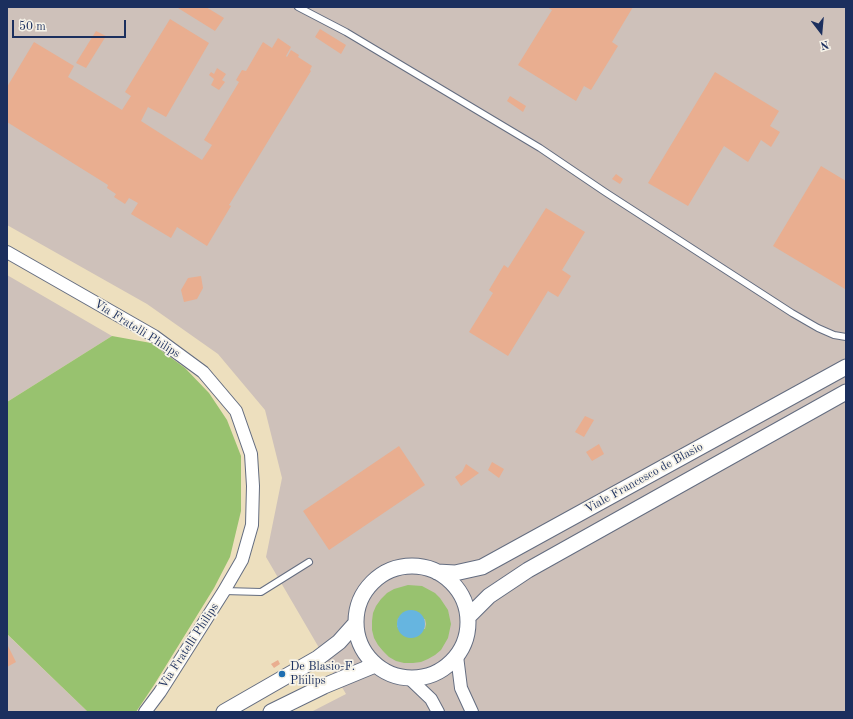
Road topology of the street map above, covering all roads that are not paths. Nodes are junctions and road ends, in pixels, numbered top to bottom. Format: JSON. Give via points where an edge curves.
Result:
{"nodes":[{"id":1,"x":298,"y":7,"type":"edge"},
{"id":2,"x":7,"y":252,"type":"edge"},
{"id":3,"x":846,"y":337,"type":"edge"},
{"id":4,"x":846,"y":367,"type":"edge"},
{"id":5,"x":846,"y":392,"type":"edge"},
{"id":6,"x":309,"y":562,"type":"dead end"},
{"id":7,"x":437,"y":572,"type":"junction"},
{"id":8,"x":224,"y":591,"type":"junction"},
{"id":9,"x":468,"y":617,"type":"junction"},
{"id":10,"x":356,"y":623,"type":"junction"},
{"id":11,"x":457,"y":656,"type":"junction"},
{"id":12,"x":375,"y":665,"type":"junction"},
{"id":13,"x":410,"y":678,"type":"junction"},
{"id":14,"x":145,"y":712,"type":"edge"},
{"id":15,"x":224,"y":712,"type":"edge"},
{"id":16,"x":271,"y":712,"type":"edge"},
{"id":17,"x":438,"y":712,"type":"edge"},
{"id":18,"x":472,"y":712,"type":"edge"}],
"edges":[{"from":1,"to":3,"type":"lane","via":[[346,32],[540,148],[792,313],[818,328]]},
{"from":2,"to":8,"type":"street","name":"Via Fratelli Philips","via":[[154,336],[203,372],[236,411],[251,454],[252,525],[242,560]]},
{"from":4,"to":7,"type":"street","name":"Viale Francesco de Blasio","via":[[482,567],[455,573]]},
{"from":5,"to":9,"type":"street","name":"Viale Francesco de Blasio","via":[[528,570],[489,596]]},
{"from":6,"to":8,"type":"lane","via":[[261,592]]},
{"from":7,"to":9,"type":"street","via":[[456,588],[463,599]]},
{"from":7,"to":10,"type":"street","via":[[421,567],[389,571],[375,580],[365,592],[358,607]]},
{"from":8,"to":14,"type":"street","name":"Via Fratelli Philips"},
{"from":9,"to":11,"type":"street","via":[[464,644]]},
{"from":10,"to":12,"type":"street","via":[[361,646]]},
{"from":10,"to":15,"type":"street","via":[[339,642],[318,658]]},
{"from":11,"to":13,"type":"street","via":[[444,668],[428,676]]},
{"from":11,"to":18,"type":"street","via":[[461,688]]},
{"from":12,"to":13,"type":"street","via":[[392,675]]},
{"from":12,"to":16,"type":"street"},
{"from":13,"to":17,"type":"street","via":[[430,698]]}]}
